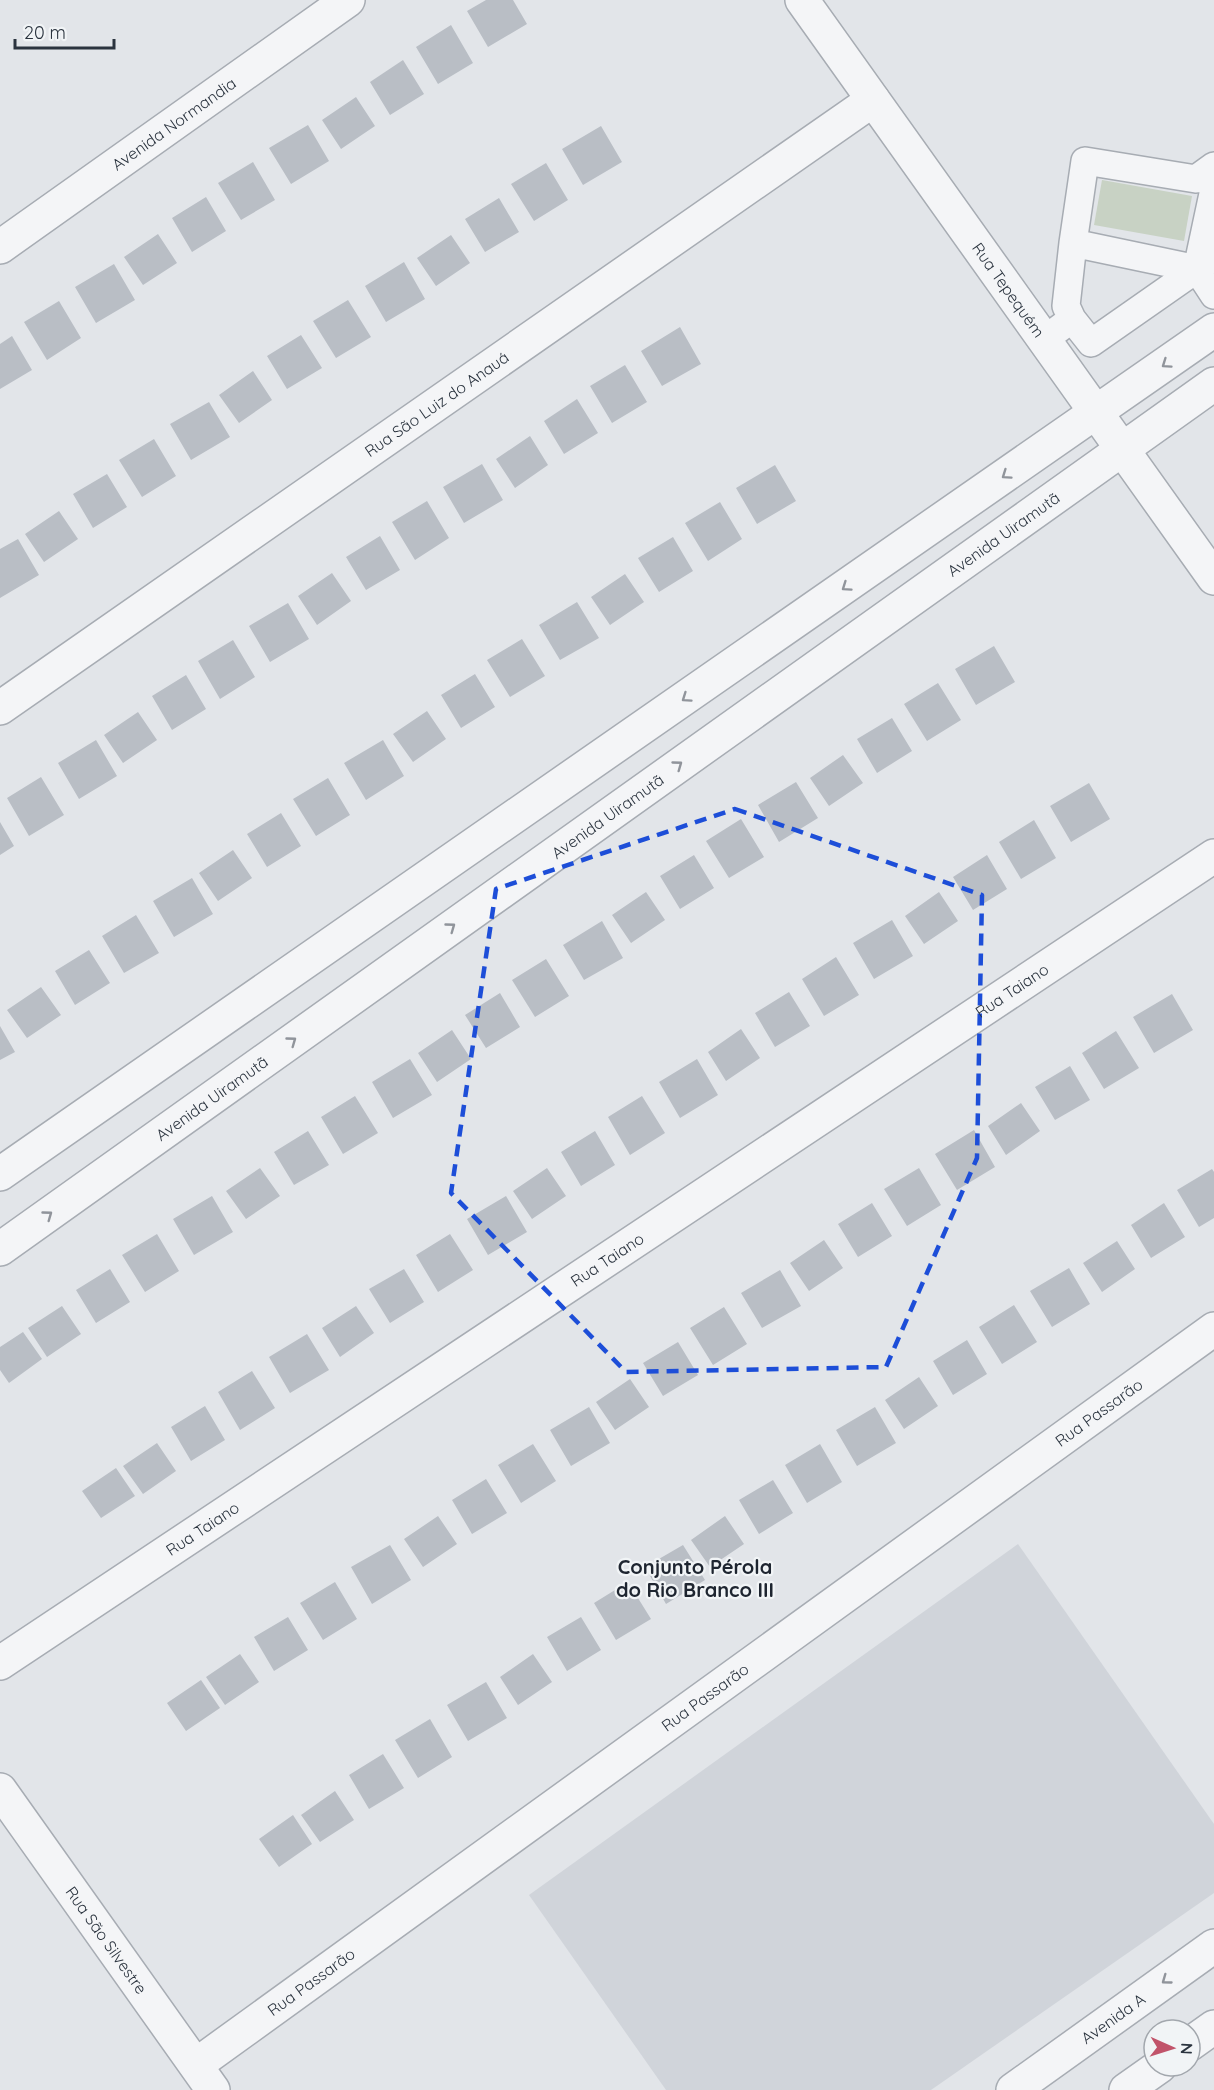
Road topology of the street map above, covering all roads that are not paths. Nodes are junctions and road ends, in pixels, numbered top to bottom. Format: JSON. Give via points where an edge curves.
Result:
{"nodes":[{"id":1,"x":348,"y":0,"type":"edge"},
{"id":2,"x":802,"y":0,"type":"edge"},
{"id":3,"x":873,"y":100,"type":"junction"},
{"id":4,"x":1214,"y":166,"type":"edge"},
{"id":5,"x":1214,"y":189,"type":"edge"},
{"id":6,"x":1073,"y":243,"type":"junction"},
{"id":7,"x":0,"y":247,"type":"edge"},
{"id":8,"x":1205,"y":263,"type":"edge"},
{"id":9,"x":1214,"y":295,"type":"edge"},
{"id":10,"x":1072,"y":319,"type":"junction"},
{"id":11,"x":1214,"y":330,"type":"edge"},
{"id":12,"x":1045,"y":339,"type":"junction"},
{"id":13,"x":1214,"y":384,"type":"edge"},
{"id":14,"x":1098,"y":412,"type":"junction"},
{"id":15,"x":1122,"y":449,"type":"junction"},
{"id":16,"x":1214,"y":578,"type":"edge"},
{"id":17,"x":0,"y":708,"type":"edge"},
{"id":18,"x":1214,"y":856,"type":"edge"},
{"id":19,"x":0,"y":1174,"type":"edge"},
{"id":20,"x":0,"y":1249,"type":"edge"},
{"id":21,"x":1214,"y":1329,"type":"edge"},
{"id":22,"x":0,"y":1663,"type":"edge"},
{"id":23,"x":0,"y":1790,"type":"edge"},
{"id":24,"x":1214,"y":1946,"type":"edge"},
{"id":25,"x":204,"y":2078,"type":"edge"},
{"id":26,"x":1143,"y":2078,"type":"edge"},
{"id":27,"x":1013,"y":2090,"type":"edge"},
{"id":28,"x":1126,"y":2090,"type":"edge"}],
"edges":[{"from":1,"to":7,"type":"street","name":"Avenida Normandia"},
{"from":2,"to":3,"type":"street","name":"Rua Tepequém"},
{"from":3,"to":12,"type":"street","name":"Rua Tepequém"},
{"from":3,"to":17,"type":"street","name":"Rua São Luiz do Anauá"},
{"from":4,"to":6,"type":"street","via":[[1196,179],[1085,161]]},
{"from":5,"to":8,"type":"street"},
{"from":6,"to":8,"type":"street"},
{"from":6,"to":10,"type":"street","via":[[1066,306]]},
{"from":8,"to":9,"type":"street"},
{"from":8,"to":10,"type":"street","via":[[1091,343]]},
{"from":10,"to":12,"type":"street"},
{"from":11,"to":14,"type":"street","one_way":true},
{"from":12,"to":14,"type":"street","name":"Rua Tepequém"},
{"from":13,"to":15,"type":"street","name":"Avenida Uiramutã"},
{"from":14,"to":15,"type":"street","name":"Rua Tepequém"},
{"from":14,"to":19,"type":"street","one_way":true},
{"from":15,"to":16,"type":"street","name":"Rua Tepequém"},
{"from":20,"to":15,"type":"street","name":"Avenida Uiramutã","one_way":true},
{"from":18,"to":22,"type":"street","name":"Rua Taiano"},
{"from":21,"to":25,"type":"street","name":"Rua Passarão"},
{"from":23,"to":25,"type":"street","name":"Rua São Silvestre"},
{"from":24,"to":27,"type":"street","name":"Avenida A","one_way":true},
{"from":26,"to":28,"type":"street"}]}
